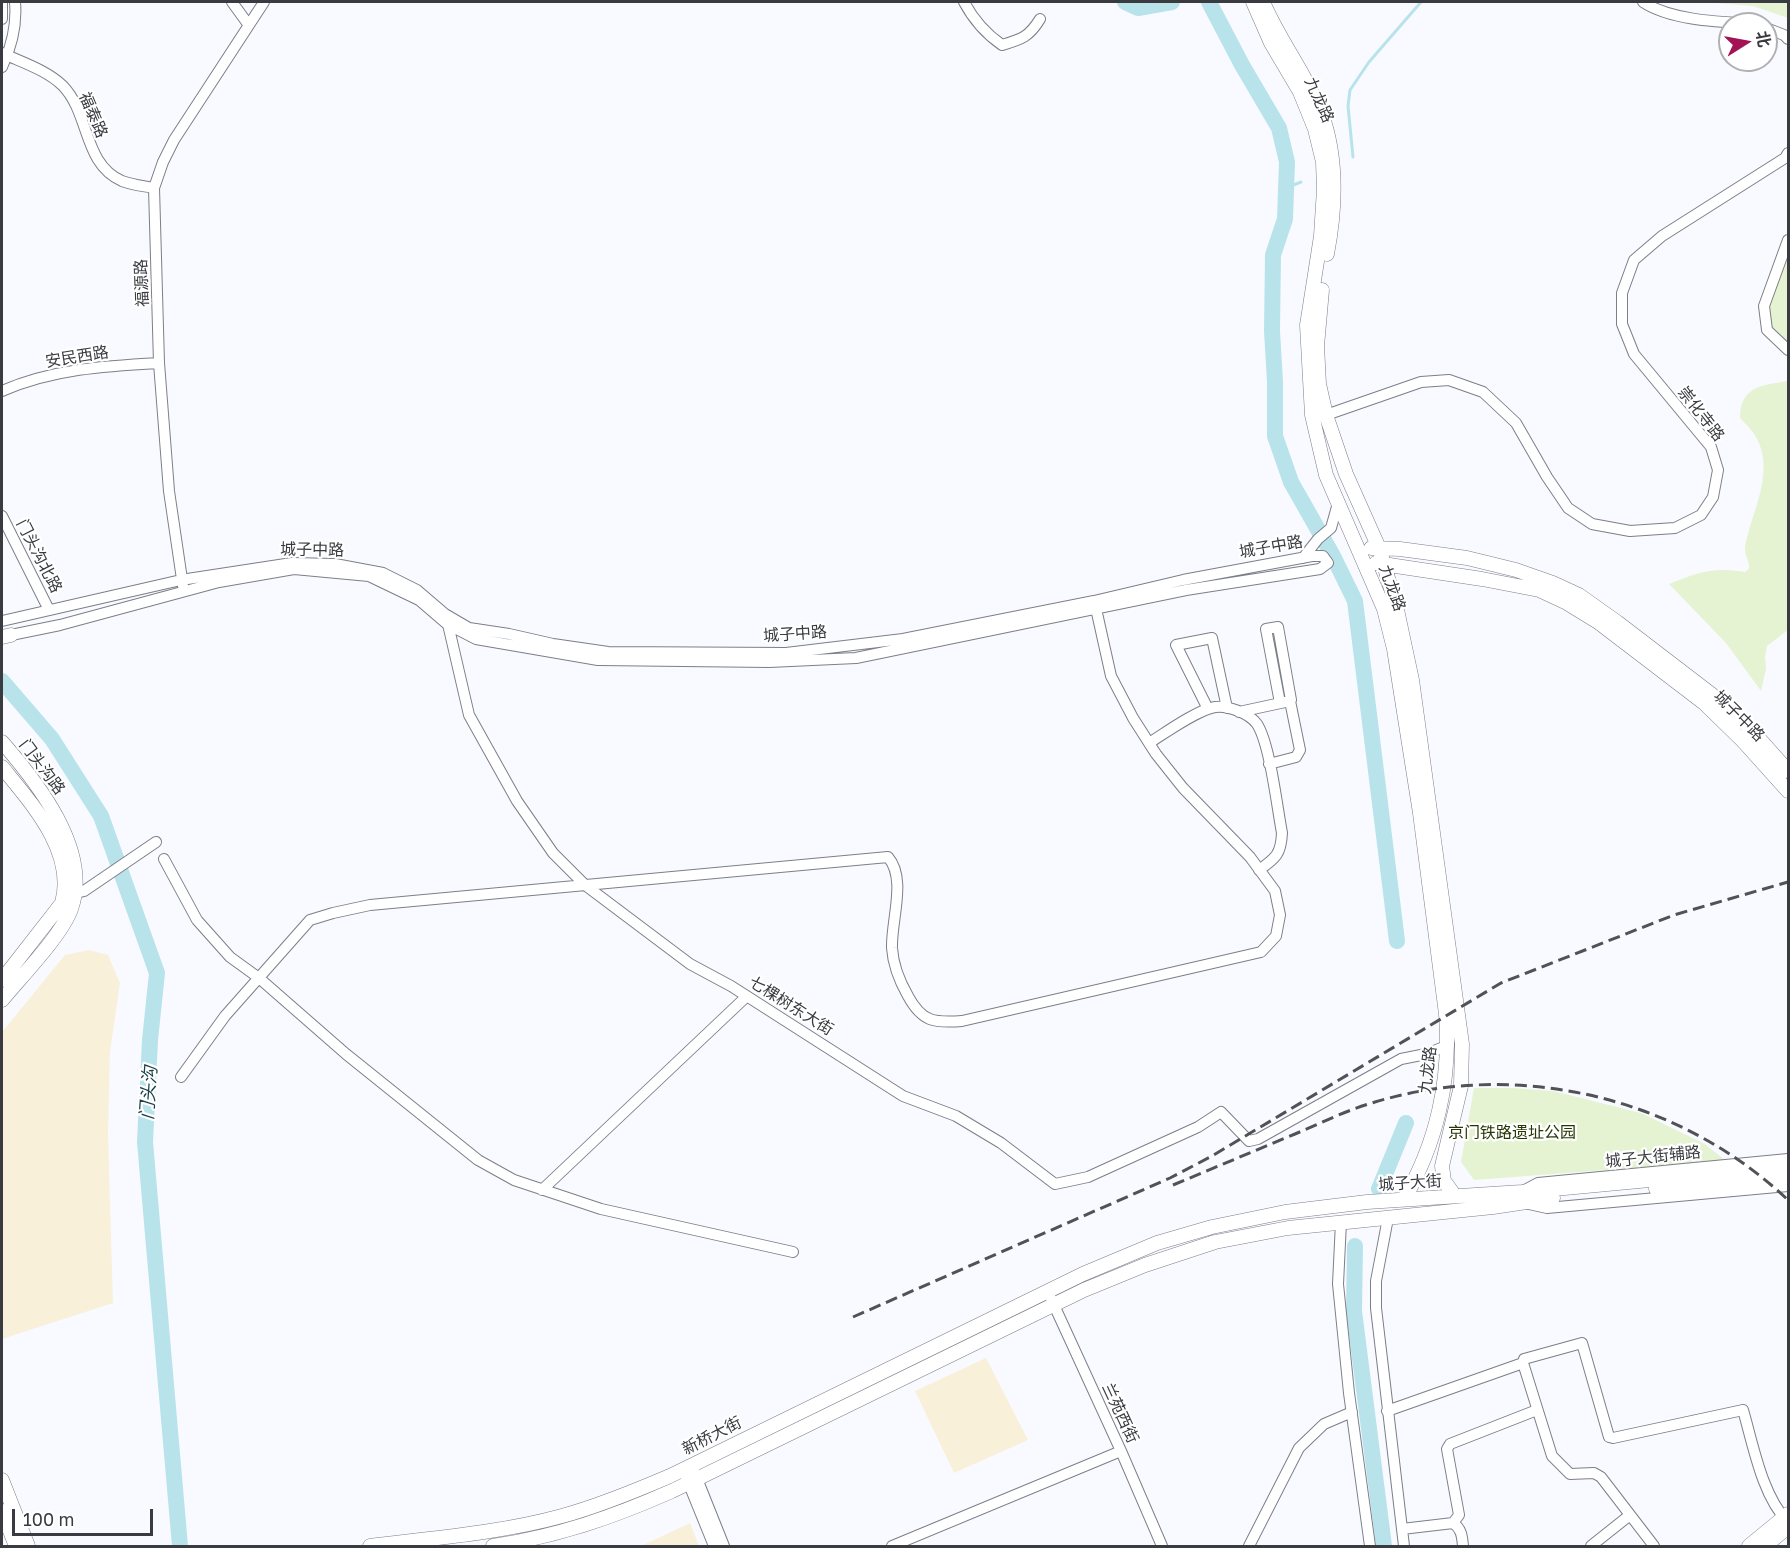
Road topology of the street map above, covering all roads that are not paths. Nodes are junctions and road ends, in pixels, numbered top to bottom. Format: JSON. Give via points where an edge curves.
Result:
{"nodes":[{"id":1,"x":2,"y":2,"type":"edge"},
{"id":2,"x":15,"y":2,"type":"edge"},
{"id":3,"x":232,"y":2,"type":"edge"},
{"id":4,"x":264,"y":2,"type":"edge"},
{"id":5,"x":964,"y":2,"type":"edge"},
{"id":6,"x":1253,"y":2,"type":"edge"},
{"id":7,"x":1263,"y":2,"type":"edge"},
{"id":8,"x":1643,"y":2,"type":"edge"},
{"id":9,"x":2,"y":19,"type":"edge"},
{"id":10,"x":1040,"y":19,"type":"dead end"},
{"id":11,"x":1718,"y":23,"type":"edge"},
{"id":12,"x":248,"y":24,"type":"junction"},
{"id":13,"x":1786,"y":37,"type":"edge"},
{"id":14,"x":1788,"y":46,"type":"edge"},
{"id":15,"x":4,"y":55,"type":"edge"},
{"id":16,"x":2,"y":67,"type":"edge"},
{"id":17,"x":1788,"y":153,"type":"edge"},
{"id":18,"x":154,"y":188,"type":"junction"},
{"id":19,"x":1788,"y":240,"type":"edge"},
{"id":20,"x":1788,"y":350,"type":"edge"},
{"id":21,"x":159,"y":363,"type":"junction"},
{"id":22,"x":2,"y":391,"type":"edge"},
{"id":23,"x":1326,"y":415,"type":"junction"},
{"id":24,"x":1338,"y":503,"type":"junction"},
{"id":25,"x":2,"y":516,"type":"edge"},
{"id":26,"x":1379,"y":548,"type":"junction"},
{"id":27,"x":1359,"y":549,"type":"junction"},
{"id":28,"x":1303,"y":558,"type":"junction"},
{"id":29,"x":1365,"y":563,"type":"junction"},
{"id":30,"x":1384,"y":563,"type":"junction"},
{"id":31,"x":181,"y":580,"type":"junction"},
{"id":32,"x":184,"y":592,"type":"junction"},
{"id":33,"x":1095,"y":605,"type":"junction"},
{"id":34,"x":50,"y":610,"type":"junction"},
{"id":35,"x":446,"y":619,"type":"junction"},
{"id":36,"x":2,"y":621,"type":"edge"},
{"id":37,"x":6,"y":636,"type":"edge"},
{"id":38,"x":1285,"y":702,"type":"junction"},
{"id":39,"x":1227,"y":708,"type":"junction"},
{"id":40,"x":1259,"y":708,"type":"junction"},
{"id":41,"x":1208,"y":710,"type":"junction"},
{"id":42,"x":1239,"y":712,"type":"junction"},
{"id":43,"x":2,"y":742,"type":"edge"},
{"id":44,"x":1149,"y":743,"type":"junction"},
{"id":45,"x":1264,"y":743,"type":"junction"},
{"id":46,"x":1269,"y":764,"type":"junction"},
{"id":47,"x":2,"y":767,"type":"edge"},
{"id":48,"x":1788,"y":771,"type":"edge"},
{"id":49,"x":1788,"y":791,"type":"edge"},
{"id":50,"x":156,"y":842,"type":"dead end"},
{"id":51,"x":164,"y":859,"type":"dead end"},
{"id":52,"x":1259,"y":870,"type":"junction"},
{"id":53,"x":585,"y":885,"type":"junction"},
{"id":54,"x":69,"y":895,"type":"junction"},
{"id":55,"x":259,"y":978,"type":"junction"},
{"id":56,"x":2,"y":980,"type":"edge"},
{"id":57,"x":747,"y":996,"type":"junction"},
{"id":58,"x":2,"y":1000,"type":"edge"},
{"id":59,"x":1449,"y":1046,"type":"junction"},
{"id":60,"x":181,"y":1077,"type":"dead end"},
{"id":61,"x":1788,"y":1159,"type":"edge"},
{"id":62,"x":1788,"y":1167,"type":"edge"},
{"id":63,"x":1788,"y":1177,"type":"edge"},
{"id":64,"x":1788,"y":1186,"type":"edge"},
{"id":65,"x":542,"y":1190,"type":"junction"},
{"id":66,"x":1455,"y":1196,"type":"junction"},
{"id":67,"x":1523,"y":1197,"type":"junction"},
{"id":68,"x":1404,"y":1199,"type":"junction"},
{"id":69,"x":1388,"y":1218,"type":"junction"},
{"id":70,"x":1341,"y":1222,"type":"junction"},
{"id":71,"x":793,"y":1252,"type":"dead end"},
{"id":72,"x":1051,"y":1299,"type":"junction"},
{"id":73,"x":1523,"y":1363,"type":"junction"},
{"id":74,"x":1538,"y":1410,"type":"junction"},
{"id":75,"x":1387,"y":1411,"type":"junction"},
{"id":76,"x":1352,"y":1412,"type":"junction"},
{"id":77,"x":1121,"y":1451,"type":"junction"},
{"id":78,"x":690,"y":1473,"type":"junction"},
{"id":79,"x":2,"y":1480,"type":"edge"},
{"id":80,"x":2,"y":1511,"type":"edge"},
{"id":81,"x":1630,"y":1515,"type":"junction"},
{"id":82,"x":1787,"y":1520,"type":"edge"},
{"id":83,"x":1453,"y":1523,"type":"junction"},
{"id":84,"x":1401,"y":1529,"type":"junction"},
{"id":85,"x":16,"y":1546,"type":"edge"},
{"id":86,"x":28,"y":1546,"type":"edge"},
{"id":87,"x":370,"y":1546,"type":"edge"},
{"id":88,"x":493,"y":1546,"type":"edge"},
{"id":89,"x":714,"y":1546,"type":"edge"},
{"id":90,"x":724,"y":1546,"type":"edge"},
{"id":91,"x":892,"y":1546,"type":"edge"},
{"id":92,"x":1162,"y":1546,"type":"edge"},
{"id":93,"x":1249,"y":1546,"type":"edge"},
{"id":94,"x":1370,"y":1546,"type":"edge"},
{"id":95,"x":1404,"y":1546,"type":"edge"},
{"id":96,"x":1463,"y":1546,"type":"edge"},
{"id":97,"x":1591,"y":1546,"type":"edge"},
{"id":98,"x":1654,"y":1546,"type":"edge"},
{"id":99,"x":1749,"y":1546,"type":"edge"},
{"id":100,"x":1766,"y":1546,"type":"edge"}],
"edges":[{"from":1,"to":9,"type":"street"},
{"from":2,"to":15,"type":"street","via":[[16,24]]},
{"from":3,"to":12,"type":"street"},
{"from":4,"to":12,"type":"street","name":"福源路"},
{"from":5,"to":10,"type":"street","via":[[988,36],[1002,45],[1032,32]]},
{"from":6,"to":24,"type":"main road","name":"九龙路","via":[[1271,43],[1300,92],[1323,162],[1321,236],[1307,325],[1308,365],[1312,415],[1326,475]]},
{"from":7,"to":23,"type":"main road","name":"九龙路","via":[[1320,111],[1333,161],[1332,225],[1317,346]]},
{"from":8,"to":11,"type":"street","via":[[1653,9]]},
{"from":12,"to":18,"type":"street","name":"福源路","via":[[174,140]]},
{"from":13,"to":14,"type":"street"},
{"from":15,"to":16,"type":"street"},
{"from":15,"to":18,"type":"street","name":"福泰路","via":[[62,85],[75,102],[93,152],[104,170],[123,182]]},
{"from":17,"to":23,"type":"street","name":"崇化寺路","via":[[1662,236],[1634,260],[1622,293],[1622,324],[1634,354],[1711,447],[1718,470],[1713,497],[1701,515],[1675,528],[1630,531],[1592,524],[1568,508],[1516,423],[1483,392],[1449,380],[1422,382]]},
{"from":18,"to":21,"type":"street","name":"福源路"},
{"from":19,"to":20,"type":"street","via":[[1764,306],[1767,330]]},
{"from":21,"to":22,"type":"street","name":"安民西路","via":[[62,372]]},
{"from":21,"to":31,"type":"street","name":"福源路"},
{"from":23,"to":26,"type":"main road","name":"九龙路","via":[[1346,474]]},
{"from":24,"to":27,"type":"main road","name":"九龙路"},
{"from":24,"to":28,"type":"street","via":[[1331,528]]},
{"from":25,"to":34,"type":"street","name":"门头沟北路"},
{"from":26,"to":27,"type":"main road","name":"城子中路"},
{"from":26,"to":30,"type":"main road","name":"九龙路"},
{"from":26,"to":48,"type":"main road","name":"城子中路","via":[[1467,558],[1525,573],[1579,596],[1711,694],[1746,724]]},
{"from":27,"to":29,"type":"main road","name":"九龙路"},
{"from":28,"to":33,"type":"street","name":"城子中路","via":[[1183,580]]},
{"from":28,"to":33,"type":"street","name":"城子中路","via":[[1323,556],[1328,563],[1320,569]]},
{"from":29,"to":30,"type":"main road","name":"城子中路"},
{"from":29,"to":59,"type":"main road","name":"九龙路","via":[[1384,609],[1394,649],[1422,825]]},
{"from":30,"to":49,"type":"main road","name":"城子中路","via":[[1539,590],[1567,603],[1598,622],[1704,704]]},
{"from":30,"to":66,"type":"main road","name":"九龙路","via":[[1412,680],[1462,1044],[1461,1086],[1442,1167],[1444,1181]]},
{"from":31,"to":32,"type":"street","name":"福源路"},
{"from":31,"to":34,"type":"street","name":"城子中路"},
{"from":31,"to":35,"type":"street","name":"城子中路","via":[[292,563],[335,564],[383,573],[417,590]]},
{"from":32,"to":35,"type":"street","name":"城子中路","via":[[294,569],[369,576],[419,600]]},
{"from":32,"to":37,"type":"street","name":"城子中路"},
{"from":33,"to":35,"type":"street","name":"城子中路","via":[[903,639],[786,653],[608,652],[469,628]]},
{"from":33,"to":44,"type":"street","via":[[1111,676]]},
{"from":34,"to":36,"type":"street","name":"城子中路"},
{"from":35,"to":53,"type":"street","name":"七棵树东大街","via":[[469,715],[553,853]]},
{"from":38,"to":38,"type":"street","via":[[1292,700],[1278,627],[1266,629]]},
{"from":38,"to":40,"type":"street"},
{"from":38,"to":46,"type":"street","via":[[1300,750],[1296,757]]},
{"from":39,"to":41,"type":"street"},
{"from":39,"to":41,"type":"street","via":[[1212,638],[1176,645]]},
{"from":39,"to":42,"type":"street"},
{"from":40,"to":42,"type":"street"},
{"from":40,"to":45,"type":"street"},
{"from":41,"to":44,"type":"street"},
{"from":42,"to":45,"type":"street","via":[[1256,723]]},
{"from":43,"to":54,"type":"main road","name":"门头沟路","via":[[45,795],[55,814],[72,859],[76,885]]},
{"from":44,"to":52,"type":"street","via":[[1183,788]]},
{"from":45,"to":46,"type":"street"},
{"from":46,"to":52,"type":"street","via":[[1281,846],[1276,858]]},
{"from":47,"to":54,"type":"main road","name":"门头沟路","via":[[46,824]]},
{"from":50,"to":54,"type":"street","via":[[84,891]]},
{"from":51,"to":55,"type":"street","via":[[197,920],[230,957]]},
{"from":52,"to":53,"type":"street","via":[[1275,891],[1280,915],[1275,936],[1261,952],[937,1023],[916,1011],[900,982],[892,950],[898,883],[896,866],[888,857]]},
{"from":53,"to":55,"type":"street","via":[[370,905],[333,913],[310,920]]},
{"from":53,"to":57,"type":"street","name":"七棵树东大街","via":[[690,964]]},
{"from":54,"to":56,"type":"main road"},
{"from":54,"to":58,"type":"main road","name":"门头沟路","via":[[71,909],[58,932]]},
{"from":55,"to":60,"type":"street","via":[[225,1016]]},
{"from":55,"to":65,"type":"street","via":[[478,1160]]},
{"from":57,"to":59,"type":"street","name":"七棵树东大街","via":[[903,1096],[956,1116],[1001,1143],[1055,1184],[1088,1177],[1198,1127],[1221,1112],[1249,1141],[1258,1139],[1401,1059]]},
{"from":57,"to":65,"type":"street"},
{"from":59,"to":68,"type":"main road","name":"九龙路","via":[[1445,1088],[1435,1125],[1420,1170]]},
{"from":61,"to":67,"type":"street","name":"城子大街辅路","via":[[1538,1183]]},
{"from":62,"to":67,"type":"main road","name":"城子大街"},
{"from":63,"to":67,"type":"main road","name":"城子大街"},
{"from":64,"to":67,"type":"street","via":[[1547,1208]]},
{"from":65,"to":71,"type":"street","via":[[602,1209]]},
{"from":66,"to":67,"type":"main road","name":"城子大街"},
{"from":66,"to":68,"type":"main road","name":"城子大街"},
{"from":67,"to":69,"type":"main road","name":"城子大街"},
{"from":68,"to":72,"type":"main road","name":"城子大街","via":[[1285,1212],[1212,1227],[1158,1243],[1083,1274]]},
{"from":69,"to":70,"type":"main road","name":"城子大街"},
{"from":69,"to":75,"type":"street","via":[[1376,1281]]},
{"from":70,"to":72,"type":"main road","name":"城子大街","via":[[1215,1242]]},
{"from":70,"to":76,"type":"street","via":[[1338,1284]]},
{"from":72,"to":77,"type":"street","name":"兰苑西街"},
{"from":72,"to":78,"type":"main road","name":"新桥大街"},
{"from":73,"to":74,"type":"street"},
{"from":73,"to":75,"type":"street"},
{"from":73,"to":82,"type":"street","via":[[1524,1359],[1582,1344],[1609,1437],[1613,1438],[1743,1410],[1765,1482]]},
{"from":74,"to":81,"type":"street","via":[[1552,1456],[1562,1468],[1570,1474],[1594,1473],[1601,1477]]},
{"from":74,"to":83,"type":"street","via":[[1450,1444],[1447,1449],[1459,1515]]},
{"from":75,"to":84,"type":"street"},
{"from":76,"to":93,"type":"street","via":[[1324,1424],[1299,1448]]},
{"from":76,"to":94,"type":"street"},
{"from":77,"to":91,"type":"street"},
{"from":77,"to":92,"type":"street","name":"兰苑西街"},
{"from":78,"to":87,"type":"main road","name":"新桥大街","via":[[561,1516]]},
{"from":78,"to":88,"type":"main road","name":"新桥大街","via":[[622,1513],[586,1526]]},
{"from":78,"to":89,"type":"street"},
{"from":78,"to":90,"type":"street"},
{"from":79,"to":86,"type":"main road"},
{"from":80,"to":85,"type":"main road"},
{"from":81,"to":97,"type":"street"},
{"from":81,"to":98,"type":"street"},
{"from":82,"to":99,"type":"main road"},
{"from":82,"to":100,"type":"main road"},
{"from":83,"to":84,"type":"street"},
{"from":83,"to":96,"type":"street","via":[[1461,1533]]},
{"from":84,"to":95,"type":"street"}]}
